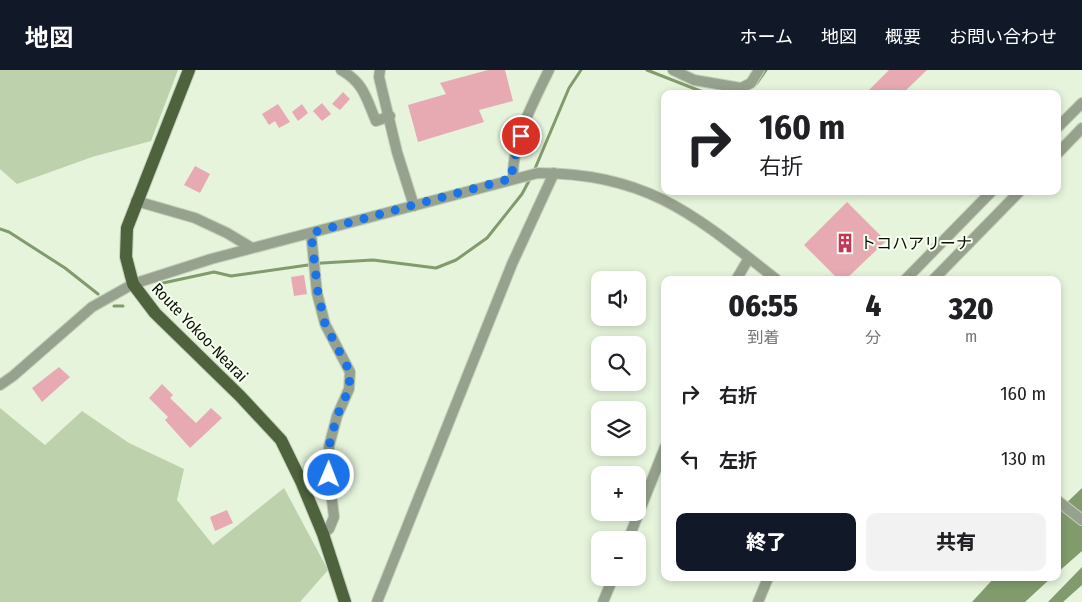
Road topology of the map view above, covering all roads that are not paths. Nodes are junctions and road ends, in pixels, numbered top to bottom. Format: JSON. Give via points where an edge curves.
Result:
{"nodes":[{"id":1,"x":189,"y":70,"type":"edge"},
{"id":2,"x":341,"y":70,"type":"edge"},
{"id":3,"x":380,"y":70,"type":"edge"},
{"id":4,"x":549,"y":70,"type":"edge"},
{"id":5,"x":673,"y":70,"type":"edge"},
{"id":6,"x":759,"y":70,"type":"edge"},
{"id":7,"x":1082,"y":103,"type":"edge"},
{"id":8,"x":390,"y":116,"type":"junction"},
{"id":9,"x":1061,"y":124,"type":"edge"},
{"id":10,"x":1082,"y":128,"type":"edge"},
{"id":11,"x":1061,"y":150,"type":"edge"},
{"id":12,"x":554,"y":173,"type":"junction"},
{"id":13,"x":513,"y":178,"type":"junction"},
{"id":14,"x":988,"y":195,"type":"edge"},
{"id":15,"x":1016,"y":195,"type":"edge"},
{"id":16,"x":136,"y":201,"type":"junction"},
{"id":17,"x":414,"y":206,"type":"junction"},
{"id":18,"x":311,"y":233,"type":"junction"},
{"id":19,"x":252,"y":248,"type":"junction"},
{"id":20,"x":749,"y":258,"type":"junction"},
{"id":21,"x":738,"y":276,"type":"edge"},
{"id":22,"x":773,"y":276,"type":"edge"},
{"id":23,"x":909,"y":276,"type":"edge"},
{"id":24,"x":937,"y":276,"type":"edge"},
{"id":25,"x":133,"y":284,"type":"junction"},
{"id":26,"x":0,"y":384,"type":"edge"},
{"id":27,"x":661,"y":457,"type":"edge"},
{"id":28,"x":1061,"y":503,"type":"edge"},
{"id":29,"x":1082,"y":520,"type":"edge"},
{"id":30,"x":632,"y":531,"type":"edge"},
{"id":31,"x":323,"y":534,"type":"junction"},
{"id":32,"x":767,"y":581,"type":"edge"},
{"id":33,"x":610,"y":586,"type":"edge"},
{"id":34,"x":345,"y":602,"type":"edge"},
{"id":35,"x":377,"y":602,"type":"edge"},
{"id":36,"x":603,"y":602,"type":"edge"},
{"id":37,"x":758,"y":602,"type":"edge"}],
"edges":[{"from":1,"to":16,"type":"main road","name":"Route Yokoo-Nearai"},
{"from":2,"to":8,"type":"street","via":[[354,77],[362,87],[376,121]]},
{"from":3,"to":8,"type":"street","via":[[379,78]]},
{"from":4,"to":13,"type":"street","via":[[516,149]]},
{"from":5,"to":6,"type":"street","via":[[694,80],[741,88],[751,83]]},
{"from":7,"to":9,"type":"street"},
{"from":8,"to":17,"type":"street","via":[[397,152]]},
{"from":10,"to":11,"type":"street"},
{"from":12,"to":13,"type":"street"},
{"from":12,"to":20,"type":"street","via":[[600,178],[654,194],[704,223]]},
{"from":12,"to":35,"type":"street","via":[[512,264]]},
{"from":13,"to":17,"type":"street"},
{"from":14,"to":23,"type":"street"},
{"from":15,"to":24,"type":"street"},
{"from":16,"to":19,"type":"street","via":[[195,218]]},
{"from":16,"to":25,"type":"main road","name":"Route Yokoo-Nearai","via":[[127,228],[126,257]]},
{"from":17,"to":18,"type":"street"},
{"from":18,"to":19,"type":"street"},
{"from":18,"to":31,"type":"street","via":[[325,324],[350,372],[349,389],[329,446],[334,517]]},
{"from":19,"to":25,"type":"street"},
{"from":20,"to":21,"type":"street"},
{"from":20,"to":22,"type":"street"},
{"from":25,"to":26,"type":"street","via":[[92,307]]},
{"from":25,"to":31,"type":"main road","name":"Route Yokoo-Nearai","via":[[155,313],[281,440]]},
{"from":27,"to":30,"type":"street"},
{"from":28,"to":29,"type":"street"},
{"from":31,"to":34,"type":"main road","name":"Route Yokoo-Nearai"},
{"from":32,"to":37,"type":"street"},
{"from":33,"to":36,"type":"street"}]}
